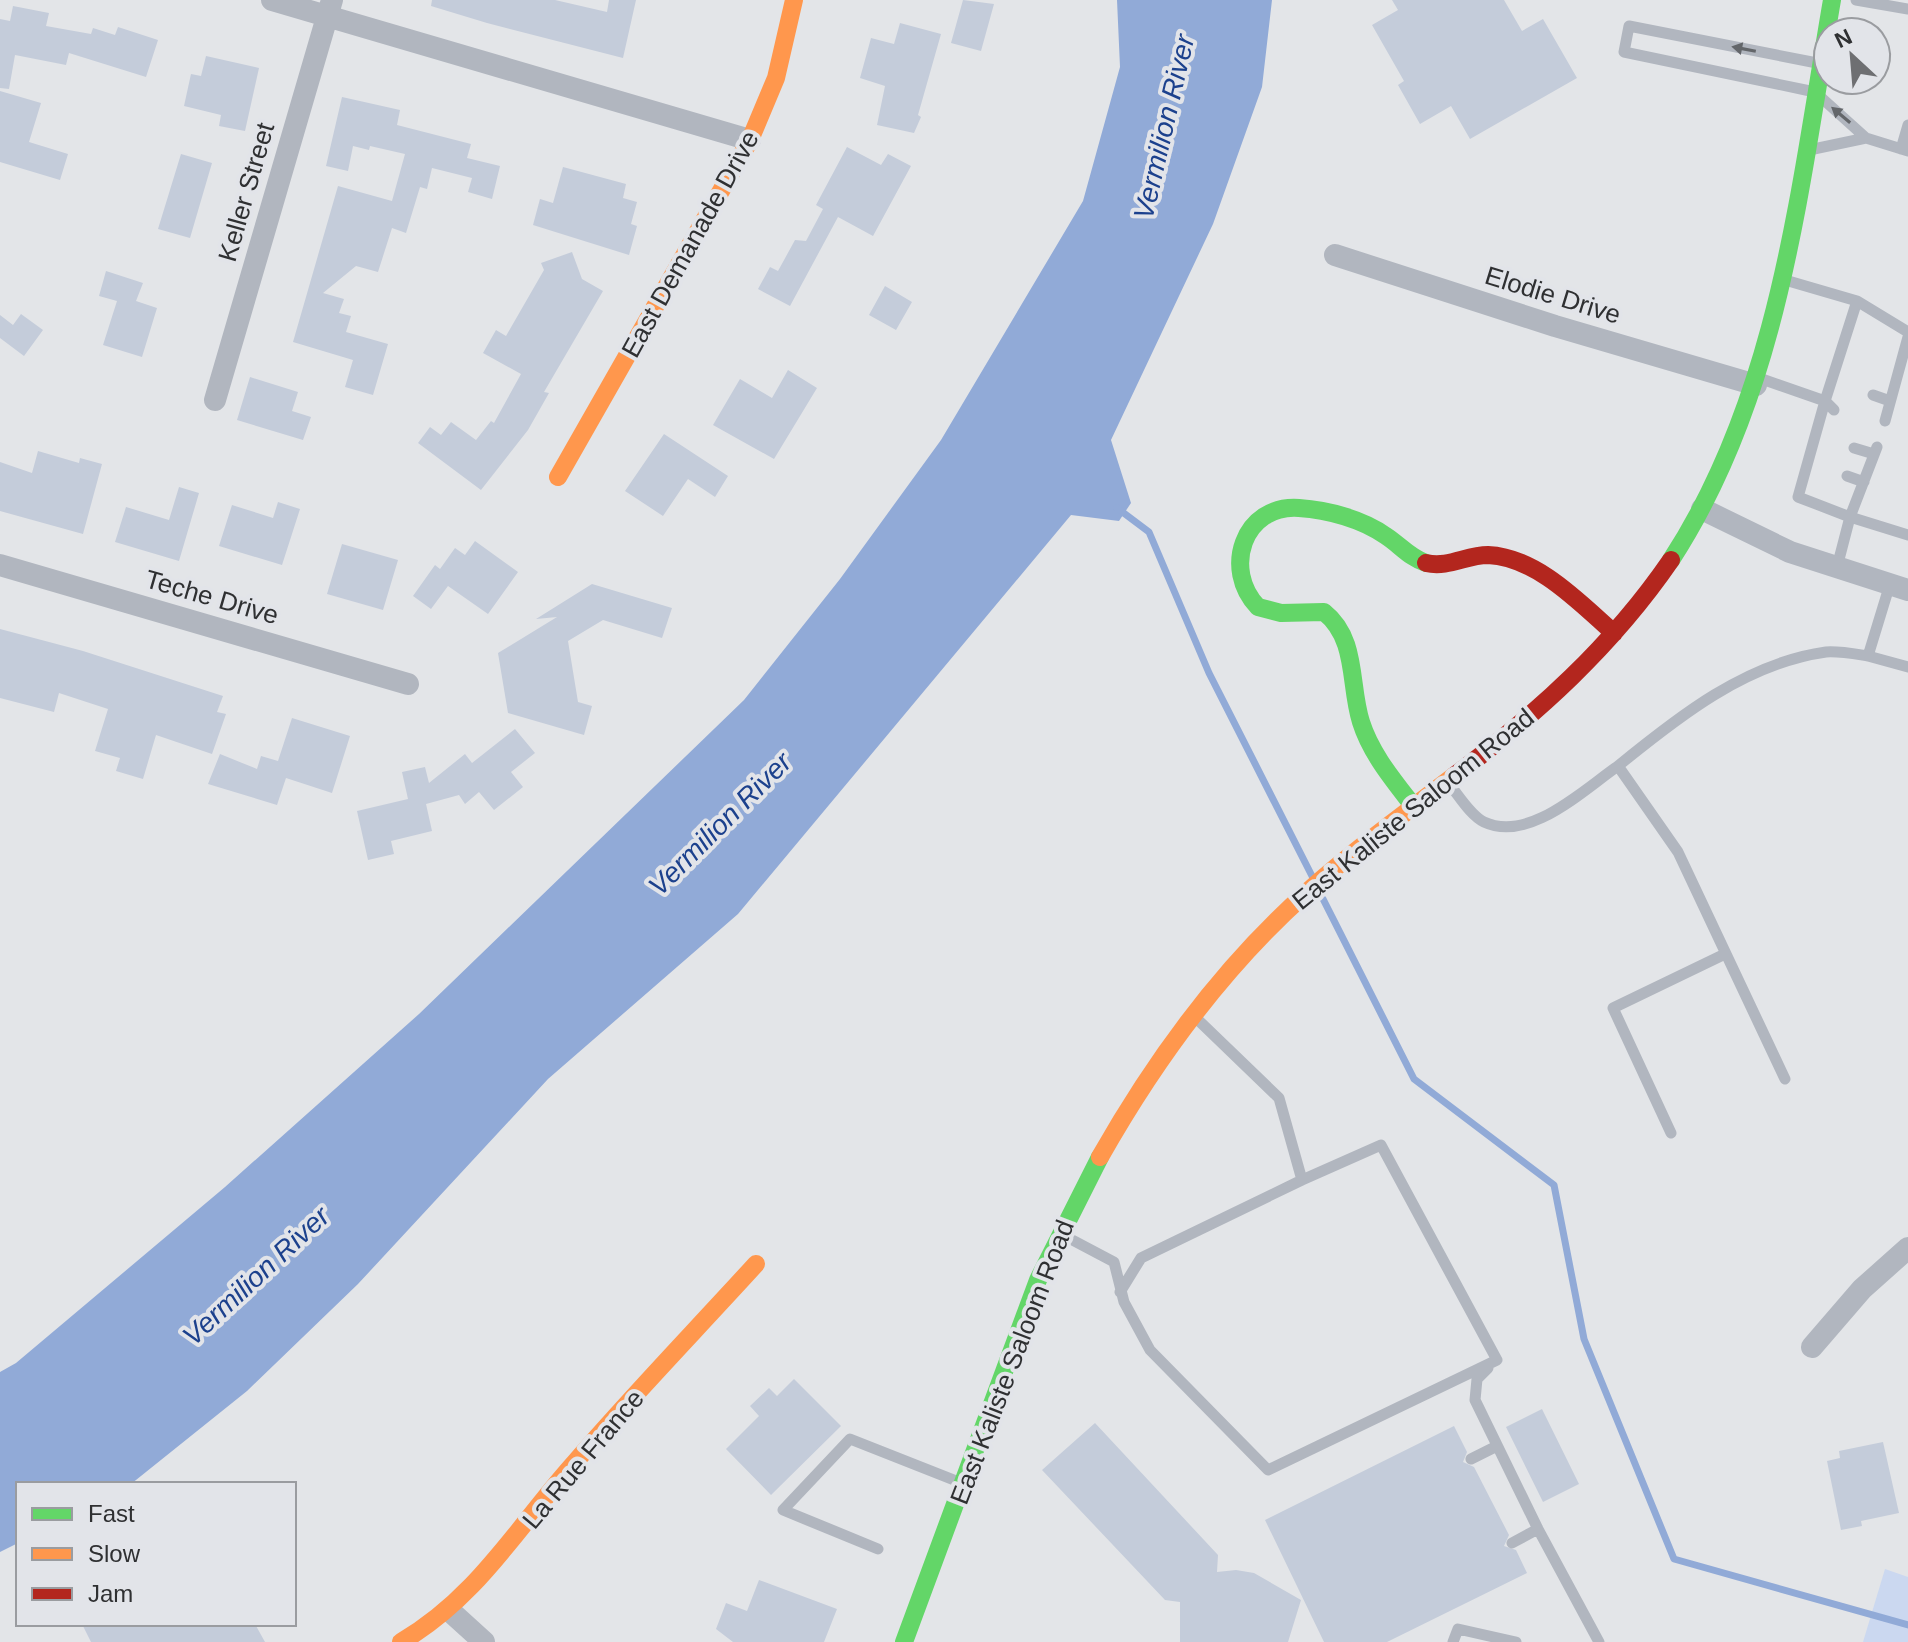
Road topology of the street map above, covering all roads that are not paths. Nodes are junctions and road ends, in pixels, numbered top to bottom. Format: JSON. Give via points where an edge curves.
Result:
{"nodes":[{"id":1,"x":272,"y":0,"type":"edge"},
{"id":2,"x":794,"y":0,"type":"edge"},
{"id":3,"x":1856,"y":0,"type":"edge"},
{"id":4,"x":329,"y":8,"type":"edge"},
{"id":5,"x":1908,"y":9,"type":"edge"},
{"id":6,"x":1812,"y":61,"type":"edge"},
{"id":7,"x":1812,"y":91,"type":"edge"},
{"id":8,"x":1814,"y":96,"type":"edge"},
{"id":9,"x":1819,"y":96,"type":"edge"},
{"id":10,"x":1908,"y":125,"type":"edge"},
{"id":11,"x":1866,"y":138,"type":"junction"},
{"id":12,"x":750,"y":140,"type":"junction"},
{"id":13,"x":1905,"y":150,"type":"edge"},
{"id":14,"x":1805,"y":151,"type":"junction"},
{"id":15,"x":1335,"y":255,"type":"dead end"},
{"id":16,"x":1781,"y":279,"type":"junction"},
{"id":17,"x":1857,"y":301,"type":"junction"},
{"id":18,"x":1908,"y":334,"type":"edge"},
{"id":19,"x":1831,"y":381,"type":"junction"},
{"id":20,"x":1757,"y":382,"type":"junction"},
{"id":21,"x":1844,"y":384,"type":"dead end"},
{"id":22,"x":1873,"y":395,"type":"dead end"},
{"id":23,"x":215,"y":400,"type":"dead end"},
{"id":24,"x":1890,"y":401,"type":"junction"},
{"id":25,"x":1829,"y":406,"type":"junction"},
{"id":26,"x":1885,"y":421,"type":"dead end"},
{"id":27,"x":1854,"y":448,"type":"dead end"},
{"id":28,"x":1847,"y":476,"type":"dead end"},
{"id":29,"x":558,"y":477,"type":"dead end"},
{"id":30,"x":1864,"y":482,"type":"junction"},
{"id":31,"x":1702,"y":509,"type":"junction"},
{"id":32,"x":1850,"y":517,"type":"junction"},
{"id":33,"x":1908,"y":535,"type":"edge"},
{"id":34,"x":0,"y":565,"type":"edge"},
{"id":35,"x":1837,"y":567,"type":"junction"},
{"id":36,"x":1899,"y":587,"type":"edge"},
{"id":37,"x":1614,"y":633,"type":"junction"},
{"id":38,"x":1868,"y":656,"type":"junction"},
{"id":39,"x":1908,"y":667,"type":"edge"},
{"id":40,"x":408,"y":684,"type":"dead end"},
{"id":41,"x":1618,"y":766,"type":"junction"},
{"id":42,"x":1446,"y":781,"type":"junction"},
{"id":43,"x":1414,"y":807,"type":"junction"},
{"id":44,"x":1725,"y":954,"type":"junction"},
{"id":45,"x":1194,"y":1016,"type":"junction"},
{"id":46,"x":1785,"y":1079,"type":"dead end"},
{"id":47,"x":1671,"y":1133,"type":"dead end"},
{"id":48,"x":1302,"y":1180,"type":"junction"},
{"id":49,"x":1059,"y":1233,"type":"junction"},
{"id":50,"x":1908,"y":1248,"type":"edge"},
{"id":51,"x":756,"y":1264,"type":"dead end"},
{"id":52,"x":1120,"y":1292,"type":"junction"},
{"id":53,"x":1812,"y":1347,"type":"dead end"},
{"id":54,"x":1497,"y":1360,"type":"junction"},
{"id":55,"x":1497,"y":1446,"type":"junction"},
{"id":56,"x":1471,"y":1459,"type":"dead end"},
{"id":57,"x":963,"y":1484,"type":"junction"},
{"id":58,"x":1538,"y":1529,"type":"junction"},
{"id":59,"x":1512,"y":1543,"type":"dead end"},
{"id":60,"x":878,"y":1549,"type":"dead end"},
{"id":61,"x":451,"y":1612,"type":"junction"},
{"id":62,"x":401,"y":1642,"type":"edge"},
{"id":63,"x":484,"y":1642,"type":"edge"},
{"id":64,"x":904,"y":1642,"type":"edge"},
{"id":65,"x":1453,"y":1642,"type":"edge"},
{"id":66,"x":1516,"y":1642,"type":"edge"},
{"id":67,"x":1599,"y":1642,"type":"edge"}],
"edges":[{"from":1,"to":4,"type":"street"},
{"from":2,"to":12,"type":"main road","name":"East Demanade Drive","via":[[776,78]]},
{"from":3,"to":5,"type":"lane"},
{"from":4,"to":12,"type":"street"},
{"from":4,"to":23,"type":"street","name":"Keller Street"},
{"from":6,"to":7,"type":"lane","one_way":true,"via":[[1629,26],[1624,52]]},
{"from":8,"to":14,"type":"main road","name":"East Kaliste Saloom Road"},
{"from":11,"to":9,"type":"lane","one_way":true},
{"from":10,"to":13,"type":"lane"},
{"from":11,"to":13,"type":"lane"},
{"from":11,"to":14,"type":"lane"},
{"from":12,"to":29,"type":"main road","name":"East Demanade Drive"},
{"from":14,"to":16,"type":"main road","name":"East Kaliste Saloom Road"},
{"from":15,"to":20,"type":"street","name":"Elodie Drive","via":[[1555,326]]},
{"from":16,"to":17,"type":"lane"},
{"from":16,"to":20,"type":"main road","name":"East Kaliste Saloom Road"},
{"from":17,"to":18,"type":"lane"},
{"from":17,"to":19,"type":"lane"},
{"from":18,"to":24,"type":"lane"},
{"from":19,"to":21,"type":"lane"},
{"from":19,"to":25,"type":"lane"},
{"from":20,"to":25,"type":"lane"},
{"from":20,"to":31,"type":"main road","name":"East Kaliste Saloom Road"},
{"from":22,"to":24,"type":"lane"},
{"from":24,"to":26,"type":"lane"},
{"from":25,"to":32,"type":"lane","via":[[1798,497]]},
{"from":27,"to":30,"type":"lane","via":[[1875,451]]},
{"from":28,"to":30,"type":"lane"},
{"from":30,"to":32,"type":"lane"},
{"from":31,"to":35,"type":"street","via":[[1790,552]]},
{"from":31,"to":37,"type":"main road","name":"East Kaliste Saloom Road","via":[[1659,577]]},
{"from":32,"to":33,"type":"lane"},
{"from":32,"to":35,"type":"lane"},
{"from":34,"to":40,"type":"street","name":"Teche Drive"},
{"from":35,"to":36,"type":"street"},
{"from":36,"to":38,"type":"lane"},
{"from":37,"to":42,"type":"main road","name":"East Kaliste Saloom Road","via":[[1534,713]]},
{"from":37,"to":43,"type":"main road","via":[[1576,600],[1512,560],[1491,555],[1456,565],[1427,564],[1351,519],[1313,510],[1271,510],[1251,523],[1242,545],[1250,600],[1272,612],[1324,612],[1341,628],[1362,724],[1379,760]]},
{"from":38,"to":39,"type":"lane"},
{"from":38,"to":41,"type":"lane","via":[[1828,652],[1748,677],[1698,705]]},
{"from":41,"to":42,"type":"lane","via":[[1535,821],[1505,828],[1481,821]]},
{"from":41,"to":44,"type":"lane","via":[[1678,852]]},
{"from":42,"to":43,"type":"main road","name":"East Kaliste Saloom Road"},
{"from":43,"to":45,"type":"main road","name":"East Kaliste Saloom Road","via":[[1275,922]]},
{"from":44,"to":46,"type":"lane"},
{"from":44,"to":47,"type":"lane","via":[[1613,1008]]},
{"from":45,"to":48,"type":"lane","via":[[1279,1098]]},
{"from":45,"to":49,"type":"main road","name":"East Kaliste Saloom Road","via":[[1129,1109]]},
{"from":48,"to":52,"type":"lane","via":[[1141,1258]]},
{"from":48,"to":54,"type":"lane","via":[[1381,1145]]},
{"from":49,"to":52,"type":"lane","via":[[1114,1262]]},
{"from":49,"to":57,"type":"main road","name":"East Kaliste Saloom Road"},
{"from":50,"to":53,"type":"street","via":[[1862,1289]]},
{"from":51,"to":61,"type":"main road","name":"La Rue France","via":[[561,1478],[505,1554]]},
{"from":52,"to":54,"type":"lane","via":[[1150,1350],[1268,1470]]},
{"from":54,"to":55,"type":"lane","via":[[1477,1379],[1475,1400]]},
{"from":55,"to":56,"type":"lane"},
{"from":55,"to":58,"type":"lane"},
{"from":57,"to":60,"type":"lane","via":[[850,1439],[783,1510]]},
{"from":57,"to":64,"type":"main road","name":"East Kaliste Saloom Road"},
{"from":58,"to":59,"type":"lane"},
{"from":58,"to":67,"type":"lane"},
{"from":61,"to":62,"type":"main road","name":"La Rue France"},
{"from":61,"to":63,"type":"street"},
{"from":65,"to":66,"type":"lane","via":[[1458,1629]]}]}
